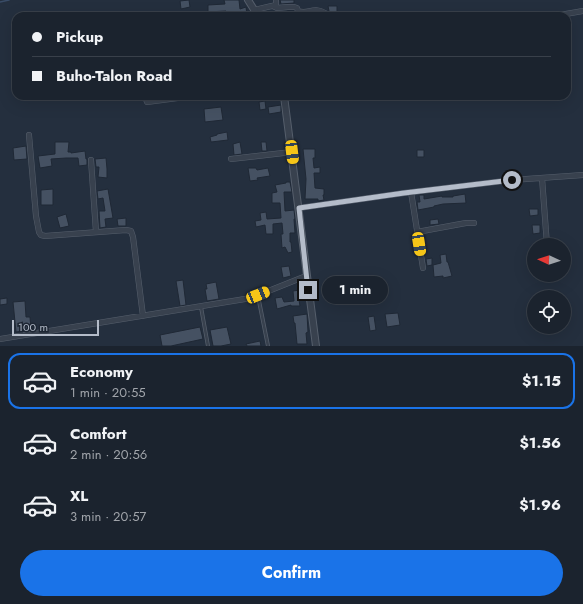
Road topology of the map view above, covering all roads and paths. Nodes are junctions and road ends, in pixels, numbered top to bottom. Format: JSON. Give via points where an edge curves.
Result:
{"nodes":[{"id":1,"x":248,"y":0,"type":"edge"},
{"id":2,"x":276,"y":0,"type":"edge"},
{"id":3,"x":273,"y":6,"type":"junction"},
{"id":4,"x":254,"y":10,"type":"joint"},
{"id":5,"x":583,"y":11,"type":"edge"},
{"id":6,"x":302,"y":12,"type":"edge"},
{"id":7,"x":302,"y":12,"type":"edge"},
{"id":8,"x":323,"y":12,"type":"edge"},
{"id":9,"x":571,"y":13,"type":"edge"},
{"id":10,"x":146,"y":100,"type":"edge"},
{"id":11,"x":162,"y":100,"type":"edge"},
{"id":12,"x":285,"y":100,"type":"edge"},
{"id":13,"x":29,"y":136,"type":"dead end"},
{"id":14,"x":292,"y":152,"type":"junction"},
{"id":15,"x":231,"y":159,"type":"dead end"},
{"id":16,"x":91,"y":160,"type":"dead end"},
{"id":17,"x":583,"y":175,"type":"edge"},
{"id":18,"x":542,"y":178,"type":"junction"},
{"id":19,"x":411,"y":192,"type":"junction"},
{"id":20,"x":299,"y":208,"type":"junction"},
{"id":21,"x":474,"y":223,"type":"dead end"},
{"id":22,"x":96,"y":232,"type":"junction"},
{"id":23,"x":417,"y":232,"type":"junction"},
{"id":24,"x":546,"y":238,"type":"edge"},
{"id":25,"x":423,"y":268,"type":"dead end"},
{"id":26,"x":306,"y":276,"type":"junction"},
{"id":27,"x":258,"y":295,"type":"junction"},
{"id":28,"x":201,"y":306,"type":"junction"},
{"id":29,"x":143,"y":316,"type":"junction"},
{"id":30,"x":0,"y":339,"type":"edge"},
{"id":31,"x":208,"y":346,"type":"edge"},
{"id":32,"x":268,"y":346,"type":"edge"},
{"id":33,"x":316,"y":346,"type":"edge"}],
"edges":[{"from":1,"to":4,"type":"street"},
{"from":2,"to":3,"type":"street","via":[[276,5]]},
{"from":3,"to":4,"type":"street"},
{"from":3,"to":6,"type":"street","via":[[294,7]]},
{"from":5,"to":9,"type":"street"},
{"from":7,"to":8,"type":"street"},
{"from":10,"to":11,"type":"street"},
{"from":12,"to":14,"type":"street"},
{"from":13,"to":22,"type":"street","via":[[36,216],[41,235]]},
{"from":14,"to":15,"type":"street"},
{"from":14,"to":20,"type":"street"},
{"from":16,"to":22,"type":"street"},
{"from":17,"to":18,"type":"street"},
{"from":18,"to":19,"type":"street"},
{"from":18,"to":24,"type":"street"},
{"from":19,"to":20,"type":"street"},
{"from":19,"to":23,"type":"street"},
{"from":20,"to":26,"type":"street"},
{"from":21,"to":23,"type":"street"},
{"from":22,"to":29,"type":"street","via":[[131,231]]},
{"from":23,"to":25,"type":"street"},
{"from":26,"to":27,"type":"street"},
{"from":26,"to":33,"type":"street"},
{"from":27,"to":28,"type":"street"},
{"from":27,"to":32,"type":"lane"},
{"from":28,"to":29,"type":"street"},
{"from":28,"to":31,"type":"lane"},
{"from":29,"to":30,"type":"street"}]}
